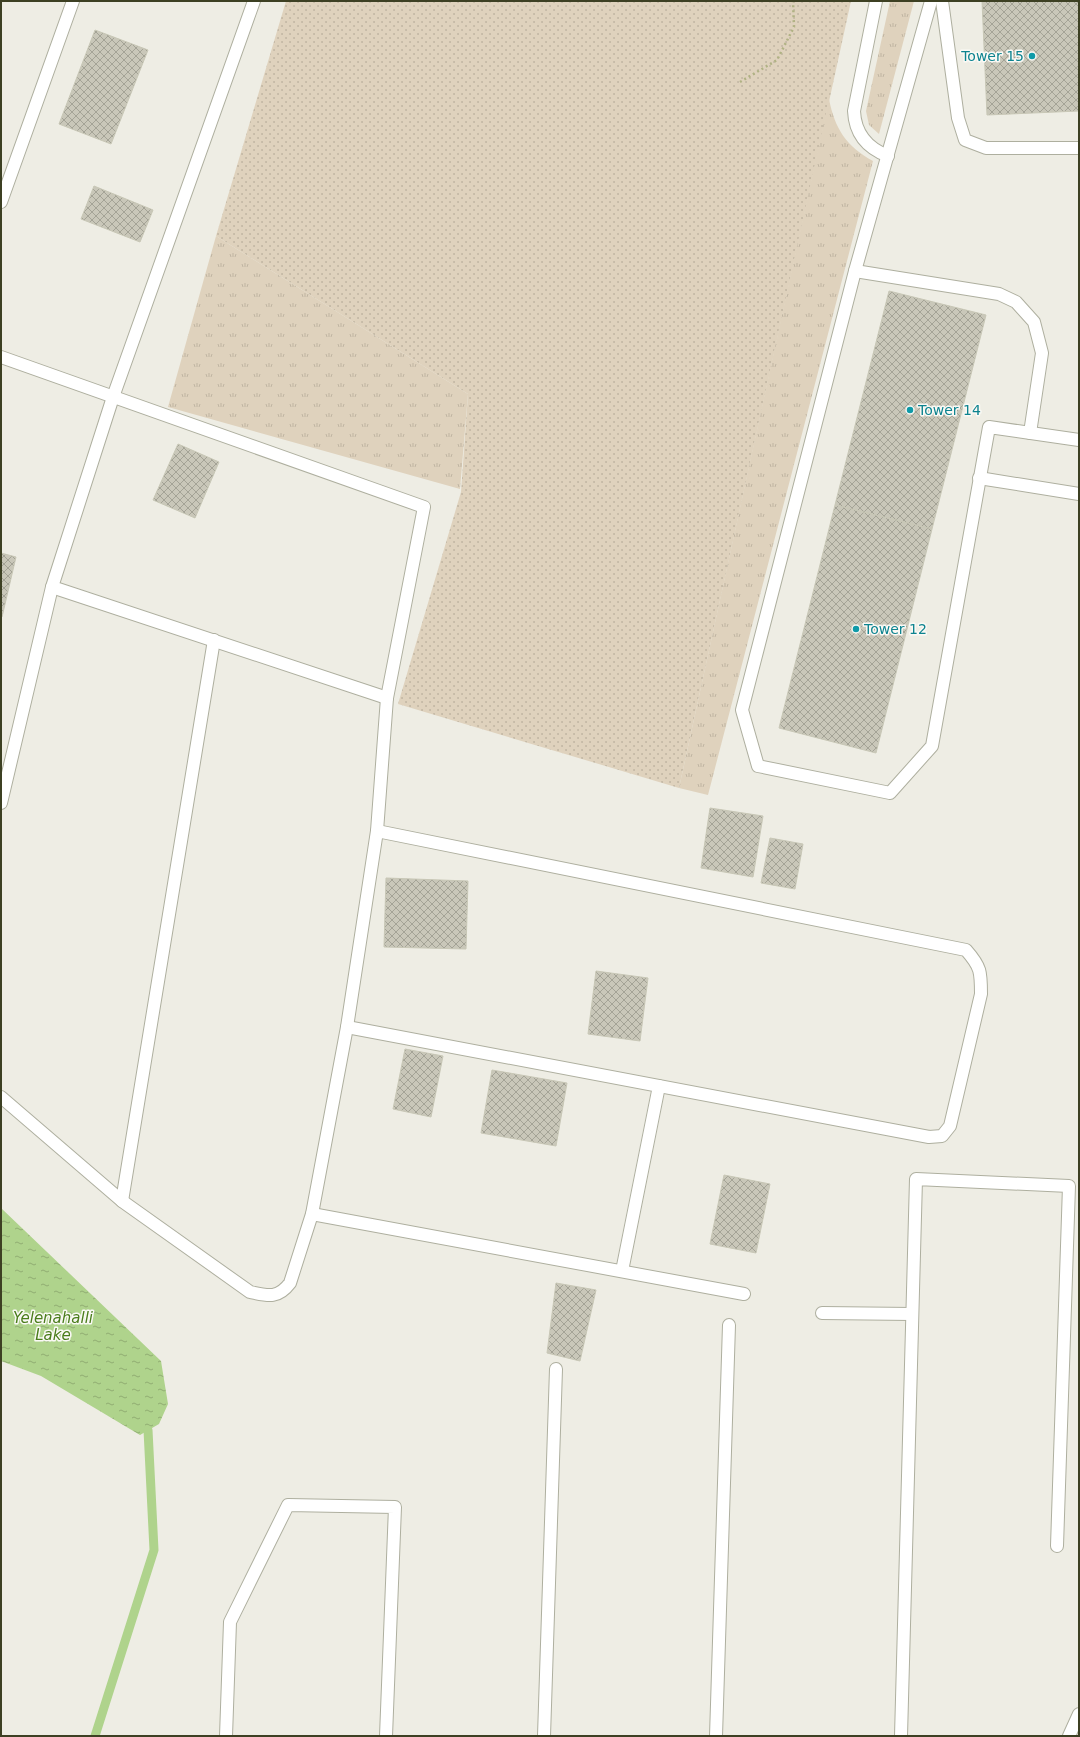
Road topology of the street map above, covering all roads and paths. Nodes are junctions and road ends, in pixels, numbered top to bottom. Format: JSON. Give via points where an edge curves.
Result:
{"nodes":[{"id":1,"x":72,"y":1,"type":"edge"},
{"id":2,"x":254,"y":1,"type":"edge"},
{"id":3,"x":793,"y":1,"type":"edge"},
{"id":4,"x":876,"y":1,"type":"edge"},
{"id":5,"x":931,"y":1,"type":"edge"},
{"id":6,"x":942,"y":1,"type":"edge"},
{"id":7,"x":740,"y":82,"type":"dead end"},
{"id":8,"x":1079,"y":148,"type":"edge"},
{"id":9,"x":888,"y":156,"type":"junction"},
{"id":10,"x":1,"y":202,"type":"edge"},
{"id":11,"x":855,"y":270,"type":"junction"},
{"id":12,"x":1,"y":357,"type":"edge"},
{"id":13,"x":113,"y":398,"type":"junction"},
{"id":14,"x":1030,"y":433,"type":"junction"},
{"id":15,"x":1079,"y":440,"type":"edge"},
{"id":16,"x":979,"y":478,"type":"junction"},
{"id":17,"x":1079,"y":494,"type":"edge"},
{"id":18,"x":52,"y":587,"type":"junction"},
{"id":19,"x":214,"y":640,"type":"junction"},
{"id":20,"x":387,"y":698,"type":"junction"},
{"id":21,"x":1,"y":803,"type":"edge"},
{"id":22,"x":377,"y":831,"type":"junction"},
{"id":23,"x":347,"y":1027,"type":"junction"},
{"id":24,"x":660,"y":1086,"type":"junction"},
{"id":25,"x":1,"y":1097,"type":"edge"},
{"id":26,"x":122,"y":1201,"type":"junction"},
{"id":27,"x":312,"y":1214,"type":"junction"},
{"id":28,"x":622,"y":1271,"type":"junction"},
{"id":29,"x":744,"y":1294,"type":"dead end"},
{"id":30,"x":822,"y":1313,"type":"dead end"},
{"id":31,"x":912,"y":1314,"type":"junction"},
{"id":32,"x":729,"y":1325,"type":"dead end"},
{"id":33,"x":556,"y":1369,"type":"dead end"},
{"id":34,"x":1057,"y":1546,"type":"dead end"},
{"id":35,"x":1079,"y":1714,"type":"edge"},
{"id":36,"x":226,"y":1736,"type":"edge"},
{"id":37,"x":386,"y":1736,"type":"edge"},
{"id":38,"x":544,"y":1736,"type":"edge"},
{"id":39,"x":716,"y":1736,"type":"edge"},
{"id":40,"x":901,"y":1736,"type":"edge"},
{"id":41,"x":1069,"y":1736,"type":"edge"}],
"edges":[{"from":1,"to":10,"type":"street"},
{"from":2,"to":13,"type":"street"},
{"from":3,"to":7,"type":"path","via":[[794,28],[777,60]]},
{"from":4,"to":9,"type":"street","via":[[854,121],[869,147]]},
{"from":5,"to":9,"type":"street"},
{"from":6,"to":8,"type":"street","via":[[958,118],[965,140],[986,148]]},
{"from":9,"to":11,"type":"street"},
{"from":11,"to":14,"type":"street","via":[[999,294],[1016,302],[1034,322],[1042,353]]},
{"from":11,"to":16,"type":"street","via":[[742,710],[758,766],[890,793],[932,746]]},
{"from":12,"to":13,"type":"street"},
{"from":13,"to":18,"type":"street"},
{"from":13,"to":20,"type":"street","via":[[424,507]]},
{"from":14,"to":15,"type":"street"},
{"from":14,"to":16,"type":"street","via":[[989,427]]},
{"from":16,"to":17,"type":"street"},
{"from":18,"to":19,"type":"street"},
{"from":18,"to":21,"type":"street"},
{"from":19,"to":20,"type":"street"},
{"from":19,"to":26,"type":"street"},
{"from":20,"to":22,"type":"street"},
{"from":22,"to":23,"type":"street"},
{"from":22,"to":24,"type":"street","via":[[966,950],[977,963],[981,976],[981,994],[950,1126],[942,1136],[929,1137]]},
{"from":23,"to":24,"type":"street"},
{"from":23,"to":27,"type":"street"},
{"from":24,"to":28,"type":"street"},
{"from":25,"to":26,"type":"street"},
{"from":26,"to":27,"type":"street","via":[[250,1292],[264,1295],[276,1295],[284,1291],[290,1283]]},
{"from":27,"to":28,"type":"street"},
{"from":28,"to":29,"type":"street"},
{"from":30,"to":31,"type":"street"},
{"from":31,"to":34,"type":"street","via":[[916,1179],[1069,1186]]},
{"from":31,"to":40,"type":"street"},
{"from":32,"to":39,"type":"street"},
{"from":33,"to":38,"type":"street"},
{"from":35,"to":41,"type":"street"},
{"from":36,"to":37,"type":"street","via":[[230,1622],[288,1505],[395,1507]]}]}
